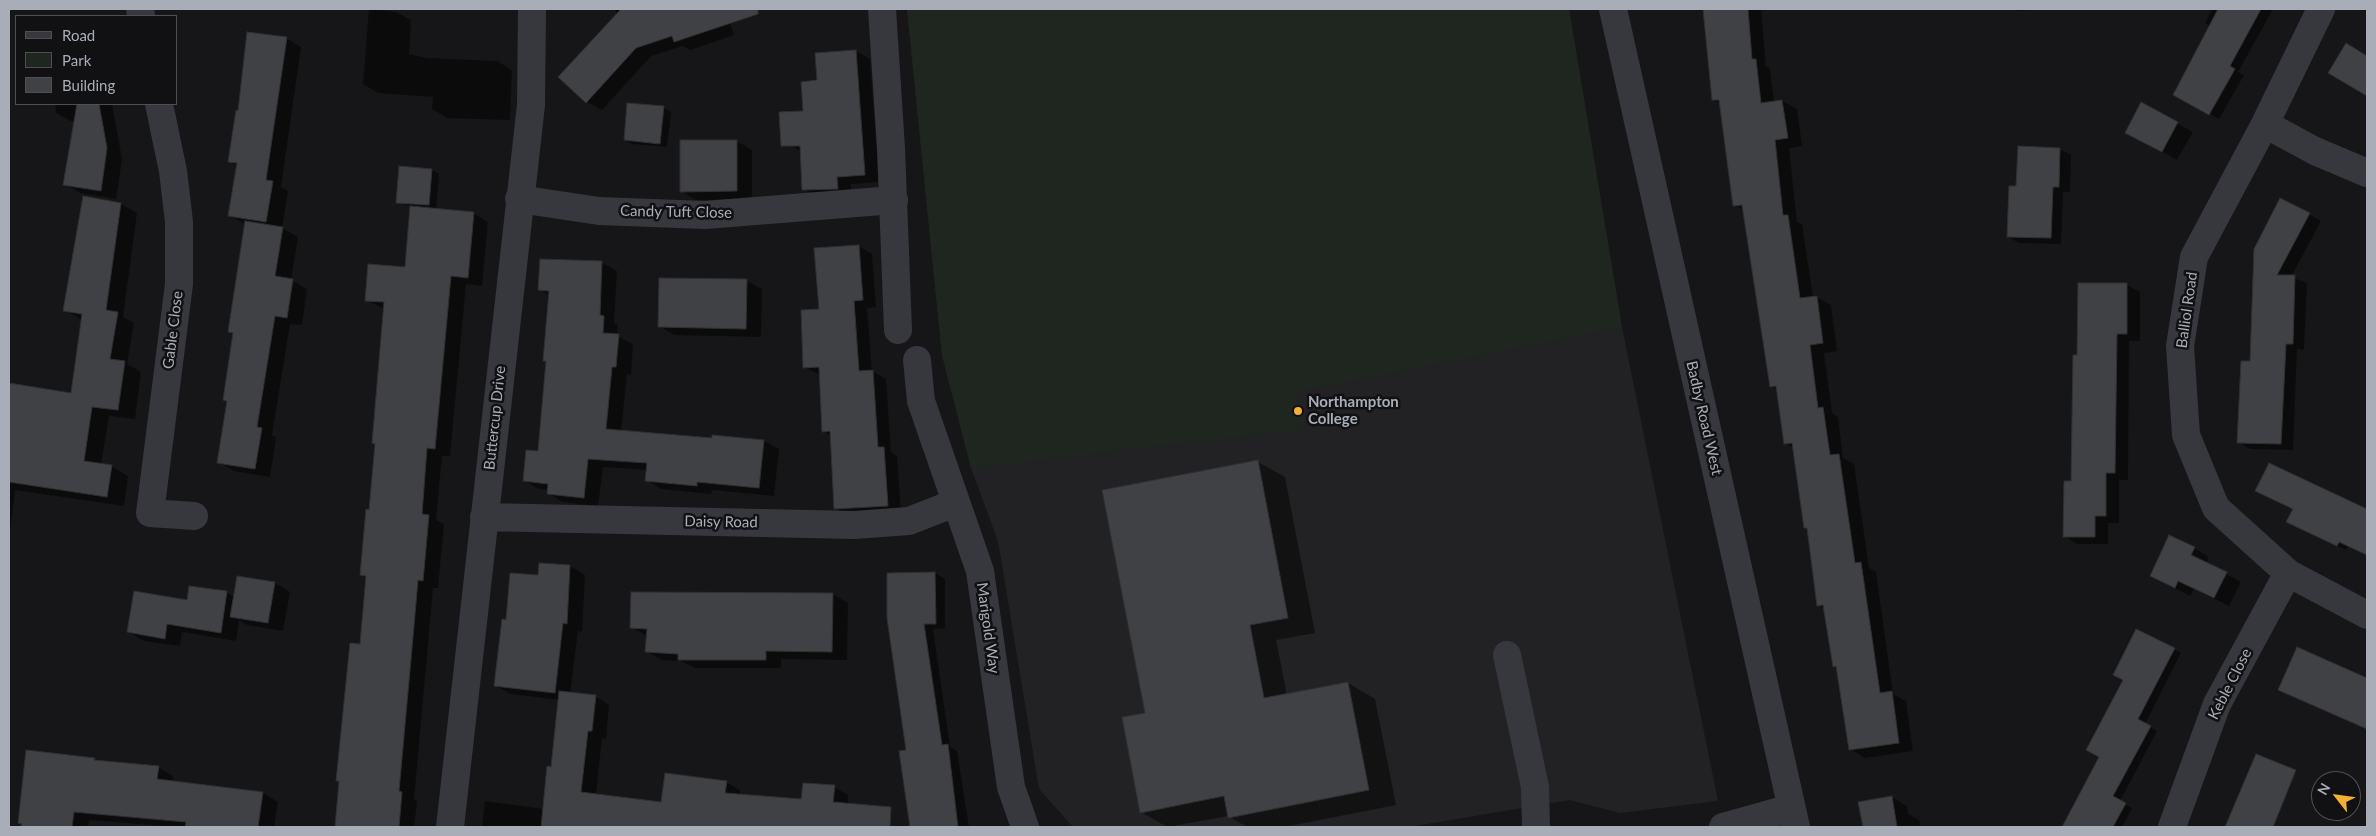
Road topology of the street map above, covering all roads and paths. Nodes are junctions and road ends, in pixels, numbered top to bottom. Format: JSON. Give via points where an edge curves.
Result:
{"nodes":[{"id":1,"x":532,"y":9,"type":"edge"},
{"id":2,"x":882,"y":9,"type":"edge"},
{"id":3,"x":1613,"y":9,"type":"edge"},
{"id":4,"x":2321,"y":9,"type":"edge"},
{"id":5,"x":159,"y":105,"type":"edge"},
{"id":6,"x":2266,"y":124,"type":"junction"},
{"id":7,"x":2367,"y":173,"type":"edge"},
{"id":8,"x":519,"y":199,"type":"junction"},
{"id":9,"x":894,"y":200,"type":"junction"},
{"id":10,"x":898,"y":330,"type":"dead end"},
{"id":11,"x":917,"y":360,"type":"dead end"},
{"id":12,"x":955,"y":503,"type":"junction"},
{"id":13,"x":194,"y":516,"type":"dead end"},
{"id":14,"x":484,"y":517,"type":"junction"},
{"id":15,"x":2288,"y":573,"type":"junction"},
{"id":16,"x":2367,"y":615,"type":"edge"},
{"id":17,"x":1507,"y":655,"type":"dead end"},
{"id":18,"x":1793,"y":818,"type":"edge"},
{"id":19,"x":450,"y":827,"type":"edge"},
{"id":20,"x":1025,"y":827,"type":"edge"},
{"id":21,"x":1536,"y":827,"type":"edge"},
{"id":22,"x":1723,"y":827,"type":"edge"},
{"id":23,"x":2172,"y":827,"type":"edge"}],
"edges":[{"from":1,"to":8,"type":"street","name":"Buttercup Drive","via":[[531,105]]},
{"from":2,"to":9,"type":"street"},
{"from":3,"to":18,"type":"street","name":"Badby Road West"},
{"from":4,"to":6,"type":"street","name":"Balliol Road"},
{"from":5,"to":13,"type":"street","name":"Gable Close","via":[[180,222],[179,284],[150,513]]},
{"from":6,"to":7,"type":"street","via":[[2315,151]]},
{"from":6,"to":15,"type":"street","name":"Balliol Road","via":[[2194,257],[2180,346],[2186,436],[2216,508]]},
{"from":8,"to":9,"type":"street","name":"Candy Tuft Close","via":[[599,211],[705,215]]},
{"from":8,"to":14,"type":"street","name":"Buttercup Drive"},
{"from":9,"to":10,"type":"street"},
{"from":11,"to":12,"type":"street","name":"Marigold Way","via":[[921,401]]},
{"from":12,"to":14,"type":"street","name":"Daisy Road","via":[[909,521],[854,525]]},
{"from":12,"to":20,"type":"street","name":"Marigold Way","via":[[980,570],[1011,787]]},
{"from":14,"to":19,"type":"street","name":"Buttercup Drive"},
{"from":15,"to":16,"type":"street","name":"Balliol Road"},
{"from":15,"to":23,"type":"street","name":"Keble Close","via":[[2217,704]]},
{"from":17,"to":21,"type":"street","via":[[1535,787]]},
{"from":18,"to":22,"type":"street"}]}
